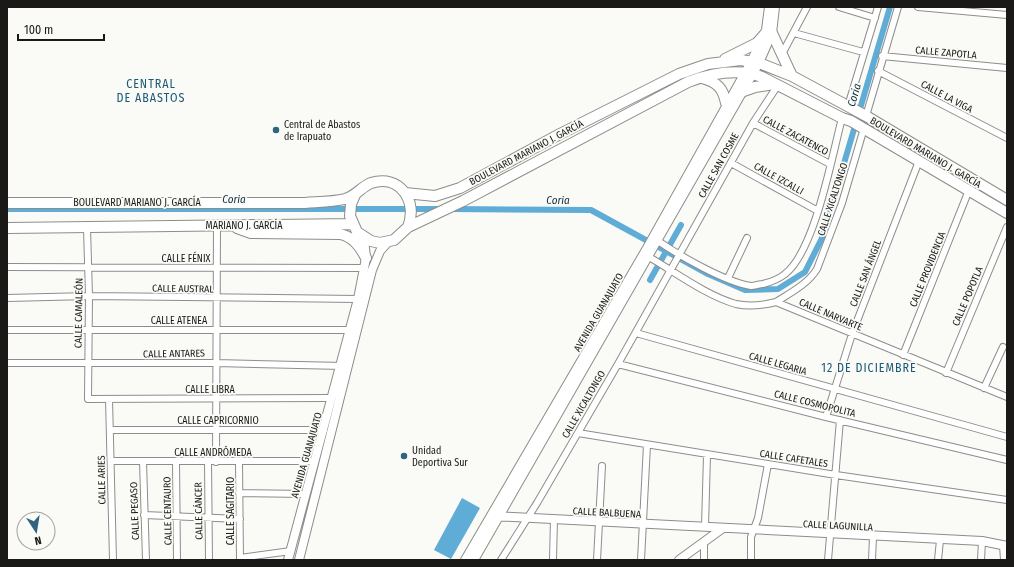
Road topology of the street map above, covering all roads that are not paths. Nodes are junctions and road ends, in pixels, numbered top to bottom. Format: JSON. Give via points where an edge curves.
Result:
{"nodes":[{"id":1,"x":768,"y":7,"type":"edge"},
{"id":2,"x":775,"y":7,"type":"edge"},
{"id":3,"x":808,"y":7,"type":"edge"},
{"id":4,"x":839,"y":7,"type":"edge"},
{"id":5,"x":878,"y":7,"type":"edge"},
{"id":6,"x":898,"y":7,"type":"edge"},
{"id":7,"x":918,"y":7,"type":"edge"},
{"id":8,"x":1007,"y":15,"type":"edge"},
{"id":9,"x":875,"y":18,"type":"junction"},
{"id":10,"x":794,"y":33,"type":"junction"},
{"id":11,"x":768,"y":34,"type":"junction"},
{"id":12,"x":864,"y":52,"type":"junction"},
{"id":13,"x":782,"y":54,"type":"junction"},
{"id":14,"x":882,"y":56,"type":"junction"},
{"id":15,"x":721,"y":61,"type":"junction"},
{"id":16,"x":755,"y":62,"type":"junction"},
{"id":17,"x":1007,"y":68,"type":"edge"},
{"id":18,"x":878,"y":71,"type":"junction"},
{"id":19,"x":748,"y":73,"type":"junction"},
{"id":20,"x":792,"y":76,"type":"junction"},
{"id":21,"x":700,"y":78,"type":"junction"},
{"id":22,"x":776,"y":85,"type":"junction"},
{"id":23,"x":740,"y":92,"type":"junction"},
{"id":24,"x":726,"y":103,"type":"junction"},
{"id":25,"x":857,"y":111,"type":"junction"},
{"id":26,"x":753,"y":123,"type":"junction"},
{"id":27,"x":854,"y":123,"type":"junction"},
{"id":28,"x":1007,"y":138,"type":"edge"},
{"id":29,"x":919,"y":161,"type":"junction"},
{"id":30,"x":731,"y":163,"type":"junction"},
{"id":31,"x":830,"y":164,"type":"junction"},
{"id":32,"x":969,"y":190,"type":"junction"},
{"id":33,"x":408,"y":196,"type":"junction"},
{"id":34,"x":353,"y":199,"type":"junction"},
{"id":35,"x":1007,"y":200,"type":"edge"},
{"id":36,"x":7,"y":203,"type":"edge"},
{"id":37,"x":818,"y":211,"type":"junction"},
{"id":38,"x":1007,"y":213,"type":"edge"},
{"id":39,"x":352,"y":220,"type":"junction"},
{"id":40,"x":410,"y":223,"type":"junction"},
{"id":41,"x":218,"y":225,"type":"junction"},
{"id":42,"x":230,"y":225,"type":"junction"},
{"id":43,"x":1007,"y":227,"type":"edge"},
{"id":44,"x":7,"y":228,"type":"edge"},
{"id":45,"x":87,"y":228,"type":"junction"},
{"id":46,"x":364,"y":238,"type":"junction"},
{"id":47,"x":747,"y":238,"type":"dead end"},
{"id":48,"x":388,"y":242,"type":"junction"},
{"id":49,"x":658,"y":242,"type":"junction"},
{"id":50,"x":677,"y":254,"type":"junction"},
{"id":51,"x":651,"y":255,"type":"junction"},
{"id":52,"x":366,"y":258,"type":"junction"},
{"id":53,"x":7,"y":267,"type":"edge"},
{"id":54,"x":88,"y":267,"type":"junction"},
{"id":55,"x":217,"y":268,"type":"junction"},
{"id":56,"x":365,"y":268,"type":"junction"},
{"id":57,"x":670,"y":268,"type":"junction"},
{"id":58,"x":728,"y":278,"type":"junction"},
{"id":59,"x":89,"y":296,"type":"junction"},
{"id":60,"x":7,"y":298,"type":"edge"},
{"id":61,"x":216,"y":299,"type":"junction"},
{"id":62,"x":358,"y":299,"type":"junction"},
{"id":63,"x":776,"y":302,"type":"junction"},
{"id":64,"x":7,"y":330,"type":"edge"},
{"id":65,"x":88,"y":330,"type":"junction"},
{"id":66,"x":216,"y":330,"type":"junction"},
{"id":67,"x":350,"y":330,"type":"junction"},
{"id":68,"x":636,"y":333,"type":"junction"},
{"id":69,"x":852,"y":334,"type":"junction"},
{"id":70,"x":1003,"y":347,"type":"dead end"},
{"id":71,"x":903,"y":355,"type":"junction"},
{"id":72,"x":7,"y":363,"type":"edge"},
{"id":73,"x":216,"y":363,"type":"junction"},
{"id":74,"x":87,"y":364,"type":"junction"},
{"id":75,"x":618,"y":364,"type":"junction"},
{"id":76,"x":344,"y":366,"type":"junction"},
{"id":77,"x":946,"y":372,"type":"junction"},
{"id":78,"x":984,"y":388,"type":"junction"},
{"id":79,"x":836,"y":390,"type":"junction"},
{"id":80,"x":1007,"y":397,"type":"edge"},
{"id":81,"x":332,"y":398,"type":"junction"},
{"id":82,"x":88,"y":399,"type":"joint"},
{"id":83,"x":109,"y":399,"type":"junction"},
{"id":84,"x":216,"y":399,"type":"junction"},
{"id":85,"x":826,"y":417,"type":"junction"},
{"id":86,"x":840,"y":420,"type":"junction"},
{"id":87,"x":216,"y":429,"type":"junction"},
{"id":88,"x":111,"y":430,"type":"junction"},
{"id":89,"x":324,"y":430,"type":"junction"},
{"id":90,"x":578,"y":433,"type":"junction"},
{"id":91,"x":1007,"y":437,"type":"edge"},
{"id":92,"x":647,"y":445,"type":"junction"},
{"id":93,"x":707,"y":455,"type":"junction"},
{"id":94,"x":1007,"y":460,"type":"edge"},
{"id":95,"x":111,"y":461,"type":"junction"},
{"id":96,"x":143,"y":461,"type":"junction"},
{"id":97,"x":315,"y":461,"type":"junction"},
{"id":98,"x":176,"y":462,"type":"junction"},
{"id":99,"x":208,"y":462,"type":"junction"},
{"id":100,"x":216,"y":462,"type":"junction"},
{"id":101,"x":240,"y":462,"type":"junction"},
{"id":102,"x":768,"y":464,"type":"junction"},
{"id":103,"x":602,"y":466,"type":"dead end"},
{"id":104,"x":836,"y":475,"type":"junction"},
{"id":105,"x":239,"y":493,"type":"junction"},
{"id":106,"x":305,"y":494,"type":"junction"},
{"id":107,"x":1007,"y":500,"type":"edge"},
{"id":108,"x":144,"y":515,"type":"junction"},
{"id":109,"x":491,"y":516,"type":"junction"},
{"id":110,"x":499,"y":516,"type":"junction"},
{"id":111,"x":177,"y":517,"type":"junction"},
{"id":112,"x":208,"y":518,"type":"junction"},
{"id":113,"x":528,"y":518,"type":"junction"},
{"id":114,"x":240,"y":519,"type":"junction"},
{"id":115,"x":554,"y":519,"type":"junction"},
{"id":116,"x":598,"y":522,"type":"junction"},
{"id":117,"x":642,"y":524,"type":"junction"},
{"id":118,"x":705,"y":527,"type":"junction"},
{"id":119,"x":723,"y":528,"type":"junction"},
{"id":120,"x":754,"y":530,"type":"junction"},
{"id":121,"x":829,"y":534,"type":"junction"},
{"id":122,"x":874,"y":537,"type":"junction"},
{"id":123,"x":940,"y":540,"type":"junction"},
{"id":124,"x":982,"y":541,"type":"junction"},
{"id":125,"x":704,"y":542,"type":"junction"},
{"id":126,"x":1005,"y":545,"type":"edge"},
{"id":127,"x":291,"y":551,"type":"junction"},
{"id":128,"x":240,"y":559,"type":"edge"},
{"id":129,"x":113,"y":560,"type":"edge"},
{"id":130,"x":146,"y":560,"type":"edge"},
{"id":131,"x":177,"y":560,"type":"edge"},
{"id":132,"x":209,"y":560,"type":"edge"},
{"id":133,"x":288,"y":560,"type":"edge"},
{"id":134,"x":299,"y":560,"type":"edge"},
{"id":135,"x":465,"y":560,"type":"edge"},
{"id":136,"x":474,"y":560,"type":"edge"},
{"id":137,"x":501,"y":560,"type":"edge"},
{"id":138,"x":553,"y":560,"type":"edge"},
{"id":139,"x":597,"y":560,"type":"edge"},
{"id":140,"x":641,"y":560,"type":"edge"},
{"id":141,"x":678,"y":560,"type":"edge"},
{"id":142,"x":704,"y":560,"type":"edge"},
{"id":143,"x":751,"y":560,"type":"edge"},
{"id":144,"x":828,"y":560,"type":"edge"},
{"id":145,"x":872,"y":560,"type":"edge"},
{"id":146,"x":938,"y":560,"type":"edge"},
{"id":147,"x":981,"y":560,"type":"edge"},
{"id":148,"x":1004,"y":560,"type":"edge"}],
"edges":[{"from":1,"to":11,"type":"street"},
{"from":2,"to":11,"type":"street"},
{"from":3,"to":10,"type":"street"},
{"from":4,"to":9,"type":"street"},
{"from":5,"to":9,"type":"street"},
{"from":6,"to":14,"type":"street"},
{"from":7,"to":8,"type":"street"},
{"from":9,"to":12,"type":"street"},
{"from":10,"to":12,"type":"street"},
{"from":10,"to":13,"type":"street"},
{"from":11,"to":13,"type":"main road"},
{"from":11,"to":15,"type":"main road","via":[[747,49]]},
{"from":11,"to":16,"type":"street"},
{"from":12,"to":25,"type":"street"},
{"from":13,"to":20,"type":"main road"},
{"from":14,"to":17,"type":"street","name":"CALLE ZAPOTLA"},
{"from":14,"to":18,"type":"street"},
{"from":15,"to":16,"type":"main road","name":"BOULEVARD MARIANO J. GARCÍA"},
{"from":15,"to":33,"type":"main road","name":"BOULEVARD MARIANO J. GARCÍA","via":[[679,74],[567,130],[460,188],[435,196]]},
{"from":16,"to":19,"type":"street"},
{"from":16,"to":20,"type":"main road","name":"BOULEVARD MARIANO J. GARCÍA"},
{"from":18,"to":25,"type":"street"},
{"from":18,"to":28,"type":"street","name":"CALLE LA VIGA"},
{"from":19,"to":21,"type":"main road","name":"BOULEVARD MARIANO J. GARCÍA","via":[[720,73]]},
{"from":19,"to":22,"type":"main road","name":"BOULEVARD MARIANO J. GARCÍA"},
{"from":19,"to":23,"type":"street","name":"AVENIDA GUANAJUATO"},
{"from":19,"to":24,"type":"street","name":"AVENIDA GUANAJUATO"},
{"from":20,"to":25,"type":"main road","name":"BOULEVARD MARIANO J. GARCÍA"},
{"from":21,"to":24,"type":"main road","via":[[717,83]]},
{"from":21,"to":40,"type":"main road","name":"BOULEVARD MARIANO J. GARCÍA","via":[[674,89],[463,201],[433,216]]},
{"from":22,"to":23,"type":"main road","via":[[755,87]]},
{"from":22,"to":26,"type":"street","name":"CALLE SAN COSME"},
{"from":22,"to":27,"type":"main road","name":"BOULEVARD MARIANO J. GARCÍA"},
{"from":23,"to":49,"type":"street","name":"AVENIDA GUANAJUATO"},
{"from":24,"to":49,"type":"street","name":"AVENIDA GUANAJUATO"},
{"from":25,"to":35,"type":"main road","name":"BOULEVARD MARIANO J. GARCÍA"},
{"from":26,"to":30,"type":"street","name":"CALLE SAN COSME"},
{"from":26,"to":31,"type":"street","name":"CALLE ZACATENCO"},
{"from":27,"to":29,"type":"main road","name":"BOULEVARD MARIANO J. GARCÍA"},
{"from":27,"to":31,"type":"street","name":"CALLE XICALTONGO"},
{"from":27,"to":63,"type":"street","name":"CALLE XICALTONGO","via":[[842,203],[817,269],[801,286]]},
{"from":29,"to":32,"type":"main road","name":"BOULEVARD MARIANO J. GARCÍA"},
{"from":29,"to":69,"type":"street","name":"CALLE SAN ÁNGEL"},
{"from":30,"to":37,"type":"street","name":"CALLE IZCALLI"},
{"from":30,"to":50,"type":"street","name":"CALLE SAN COSME"},
{"from":31,"to":37,"type":"street","name":"CALLE XICALTONGO"},
{"from":32,"to":38,"type":"main road","name":"BOULEVARD MARIANO J. GARCÍA"},
{"from":32,"to":71,"type":"street","name":"CALLE PROVIDENCIA"},
{"from":33,"to":34,"type":"main road","name":"BOULEVARD MARIANO J. GARCÍA","via":[[396,185],[378,181],[361,188]]},
{"from":33,"to":40,"type":"main road"},
{"from":34,"to":36,"type":"main road","name":"BOULEVARD MARIANO J. GARCÍA","via":[[305,203]]},
{"from":34,"to":39,"type":"main road"},
{"from":37,"to":58,"type":"street","name":"CALLE XICALTONGO","via":[[808,243],[785,275],[771,282],[752,286]]},
{"from":39,"to":42,"type":"main road","name":"MARIANO J. GARCÍA"},
{"from":39,"to":46,"type":"main road"},
{"from":40,"to":48,"type":"main road","via":[[400,237]]},
{"from":41,"to":42,"type":"main road","name":"MARIANO J. GARCÍA"},
{"from":41,"to":45,"type":"main road","name":"MARIANO J. GARCÍA"},
{"from":41,"to":55,"type":"street"},
{"from":42,"to":52,"type":"main road","via":[[251,233],[340,234],[355,242]]},
{"from":43,"to":77,"type":"street","name":"CALLE POPOTLA"},
{"from":44,"to":45,"type":"main road","name":"MARIANO J. GARCÍA"},
{"from":45,"to":54,"type":"street","name":"CALLE CAMALEÓN"},
{"from":46,"to":48,"type":"main road","via":[[380,243]]},
{"from":46,"to":52,"type":"street","name":"AVENIDA GUANAJUATO"},
{"from":47,"to":58,"type":"street"},
{"from":48,"to":76,"type":"street","name":"AVENIDA GUANAJUATO","via":[[380,251],[372,270]]},
{"from":49,"to":50,"type":"street"},
{"from":49,"to":51,"type":"street","name":"AVENIDA GUANAJUATO"},
{"from":50,"to":57,"type":"street","name":"CALLE XICALTONGO"},
{"from":50,"to":58,"type":"street"},
{"from":51,"to":57,"type":"street","name":"CALLE NARVARTE"},
{"from":51,"to":109,"type":"street","name":"AVENIDA GUANAJUATO"},
{"from":51,"to":110,"type":"street","name":"AVENIDA GUANAJUATO"},
{"from":52,"to":56,"type":"street","name":"AVENIDA GUANAJUATO"},
{"from":53,"to":54,"type":"street","name":"CALLE FÉNIX"},
{"from":54,"to":55,"type":"street","name":"CALLE FÉNIX"},
{"from":54,"to":59,"type":"street","name":"CALLE CAMALEÓN"},
{"from":55,"to":56,"type":"street","name":"CALLE FÉNIX"},
{"from":55,"to":61,"type":"street"},
{"from":56,"to":62,"type":"street","name":"AVENIDA GUANAJUATO"},
{"from":57,"to":63,"type":"street","name":"CALLE NARVARTE","via":[[715,295],[735,303],[745,305]]},
{"from":57,"to":68,"type":"street","name":"CALLE XICALTONGO"},
{"from":59,"to":60,"type":"street","name":"CALLE AUSTRAL"},
{"from":59,"to":61,"type":"street","name":"CALLE AUSTRAL"},
{"from":59,"to":65,"type":"street","name":"CALLE CAMALEÓN"},
{"from":61,"to":62,"type":"street","name":"CALLE AUSTRAL"},
{"from":61,"to":66,"type":"street"},
{"from":62,"to":67,"type":"street","name":"AVENIDA GUANAJUATO"},
{"from":63,"to":69,"type":"street","name":"CALLE NARVARTE"},
{"from":64,"to":65,"type":"street","name":"CALLE ATENEA"},
{"from":65,"to":66,"type":"street","name":"CALLE ATENEA"},
{"from":65,"to":74,"type":"street","name":"CALLE CAMALEÓN"},
{"from":66,"to":67,"type":"street","name":"CALLE ATENEA"},
{"from":66,"to":73,"type":"street"},
{"from":67,"to":76,"type":"street","name":"AVENIDA GUANAJUATO"},
{"from":68,"to":75,"type":"street","name":"CALLE XICALTONGO"},
{"from":68,"to":79,"type":"street","name":"CALLE LEGARIA"},
{"from":69,"to":71,"type":"street","name":"CALLE NARVARTE"},
{"from":69,"to":79,"type":"street","name":"CALLE SAN ÁNGEL"},
{"from":70,"to":78,"type":"street"},
{"from":71,"to":77,"type":"street","name":"CALLE NARVARTE"},
{"from":72,"to":74,"type":"street","name":"CALLE ANTARES"},
{"from":73,"to":74,"type":"street","name":"CALLE ANTARES"},
{"from":73,"to":76,"type":"street","name":"CALLE ANTARES"},
{"from":73,"to":84,"type":"street"},
{"from":74,"to":82,"type":"street","name":"CALLE CAMALEÓN"},
{"from":75,"to":85,"type":"street","name":"CALLE COSMOPOLITA"},
{"from":75,"to":90,"type":"street","name":"CALLE XICALTONGO"},
{"from":76,"to":81,"type":"street","name":"AVENIDA GUANAJUATO"},
{"from":76,"to":134,"type":"street","name":"AVENIDA GUANAJUATO"},
{"from":77,"to":78,"type":"street","name":"CALLE NARVARTE"},
{"from":78,"to":80,"type":"street","name":"CALLE NARVARTE"},
{"from":79,"to":85,"type":"street","name":"CALLE SAN ÁNGEL"},
{"from":79,"to":91,"type":"street","name":"CALLE LEGARIA"},
{"from":81,"to":84,"type":"street","name":"CALLE LIBRA"},
{"from":81,"to":89,"type":"street","name":"AVENIDA GUANAJUATO"},
{"from":82,"to":83,"type":"street","name":"CALLE LIBRA"},
{"from":83,"to":84,"type":"street","name":"CALLE LIBRA"},
{"from":83,"to":88,"type":"street","name":"CALLE ARIES"},
{"from":84,"to":87,"type":"street"},
{"from":85,"to":86,"type":"street","name":"CALLE COSMOPOLITA"},
{"from":86,"to":94,"type":"street","name":"CALLE COSMOPOLITA"},
{"from":86,"to":104,"type":"street"},
{"from":87,"to":88,"type":"street","name":"CALLE CAPRICORNIO"},
{"from":87,"to":89,"type":"street","name":"CALLE CAPRICORNIO"},
{"from":87,"to":100,"type":"street"},
{"from":88,"to":95,"type":"street","name":"CALLE ARIES"},
{"from":89,"to":97,"type":"street","name":"AVENIDA GUANAJUATO"},
{"from":90,"to":92,"type":"street","name":"CALLE CAFETALES"},
{"from":90,"to":113,"type":"street","name":"CALLE XICALTONGO"},
{"from":92,"to":93,"type":"street","name":"CALLE CAFETALES"},
{"from":92,"to":117,"type":"street"},
{"from":93,"to":102,"type":"street","name":"CALLE CAFETALES"},
{"from":93,"to":118,"type":"street"},
{"from":95,"to":96,"type":"street","name":"CALLE ANDRÓMEDA"},
{"from":95,"to":129,"type":"street","name":"CALLE ARIES"},
{"from":96,"to":98,"type":"street","name":"CALLE ANDRÓMEDA"},
{"from":96,"to":108,"type":"street","name":"CALLE PEGASO"},
{"from":97,"to":101,"type":"street","name":"CALLE ANDRÓMEDA"},
{"from":97,"to":106,"type":"street","name":"AVENIDA GUANAJUATO"},
{"from":98,"to":99,"type":"street","name":"CALLE ANDRÓMEDA"},
{"from":98,"to":111,"type":"street","name":"CALLE CENTAURO"},
{"from":99,"to":100,"type":"street","name":"CALLE ANDRÓMEDA"},
{"from":99,"to":112,"type":"street","name":"CALLE CÁNCER"},
{"from":100,"to":101,"type":"street","name":"CALLE ANDRÓMEDA"},
{"from":101,"to":105,"type":"street","name":"CALLE SAGITARIO"},
{"from":102,"to":104,"type":"street","name":"CALLE CAFETALES"},
{"from":102,"to":120,"type":"street"},
{"from":103,"to":116,"type":"street"},
{"from":104,"to":107,"type":"street","name":"CALLE CAFETALES"},
{"from":104,"to":121,"type":"street"},
{"from":105,"to":106,"type":"street"},
{"from":105,"to":114,"type":"street","name":"CALLE SAGITARIO"},
{"from":106,"to":127,"type":"street","name":"AVENIDA GUANAJUATO"},
{"from":108,"to":111,"type":"street"},
{"from":108,"to":130,"type":"street","name":"CALLE PEGASO"},
{"from":109,"to":110,"type":"street","name":"CALLE BALBUENA"},
{"from":109,"to":135,"type":"street","name":"AVENIDA GUANAJUATO"},
{"from":110,"to":113,"type":"street","name":"CALLE BALBUENA"},
{"from":110,"to":136,"type":"street","name":"AVENIDA GUANAJUATO"},
{"from":111,"to":112,"type":"street"},
{"from":111,"to":131,"type":"street","name":"CALLE CENTAURO"},
{"from":112,"to":114,"type":"street"},
{"from":112,"to":132,"type":"street","name":"CALLE CÁNCER"},
{"from":113,"to":115,"type":"street","name":"CALLE BALBUENA"},
{"from":113,"to":137,"type":"street","name":"CALLE XICALTONGO"},
{"from":114,"to":128,"type":"street","name":"CALLE SAGITARIO"},
{"from":115,"to":116,"type":"street","name":"CALLE BALBUENA"},
{"from":115,"to":138,"type":"street"},
{"from":116,"to":117,"type":"street","name":"CALLE BALBUENA"},
{"from":116,"to":139,"type":"street"},
{"from":117,"to":118,"type":"street","name":"CALLE BALBUENA"},
{"from":117,"to":140,"type":"street"},
{"from":118,"to":119,"type":"street","name":"CALLE BALBUENA"},
{"from":119,"to":120,"type":"street","name":"CALLE LAGUNILLA"},
{"from":119,"to":125,"type":"street"},
{"from":120,"to":121,"type":"street","name":"CALLE LAGUNILLA"},
{"from":120,"to":143,"type":"street","via":[[751,537]]},
{"from":121,"to":122,"type":"street","name":"CALLE LAGUNILLA"},
{"from":121,"to":144,"type":"street"},
{"from":122,"to":123,"type":"street","name":"CALLE LAGUNILLA"},
{"from":122,"to":145,"type":"street"},
{"from":123,"to":124,"type":"street","name":"CALLE LAGUNILLA"},
{"from":123,"to":146,"type":"street"},
{"from":124,"to":126,"type":"street","name":"CALLE LAGUNILLA"},
{"from":124,"to":147,"type":"street"},
{"from":125,"to":141,"type":"street"},
{"from":125,"to":142,"type":"street"},
{"from":126,"to":148,"type":"street"},
{"from":127,"to":128,"type":"street"},
{"from":127,"to":133,"type":"street","name":"AVENIDA GUANAJUATO"}]}
